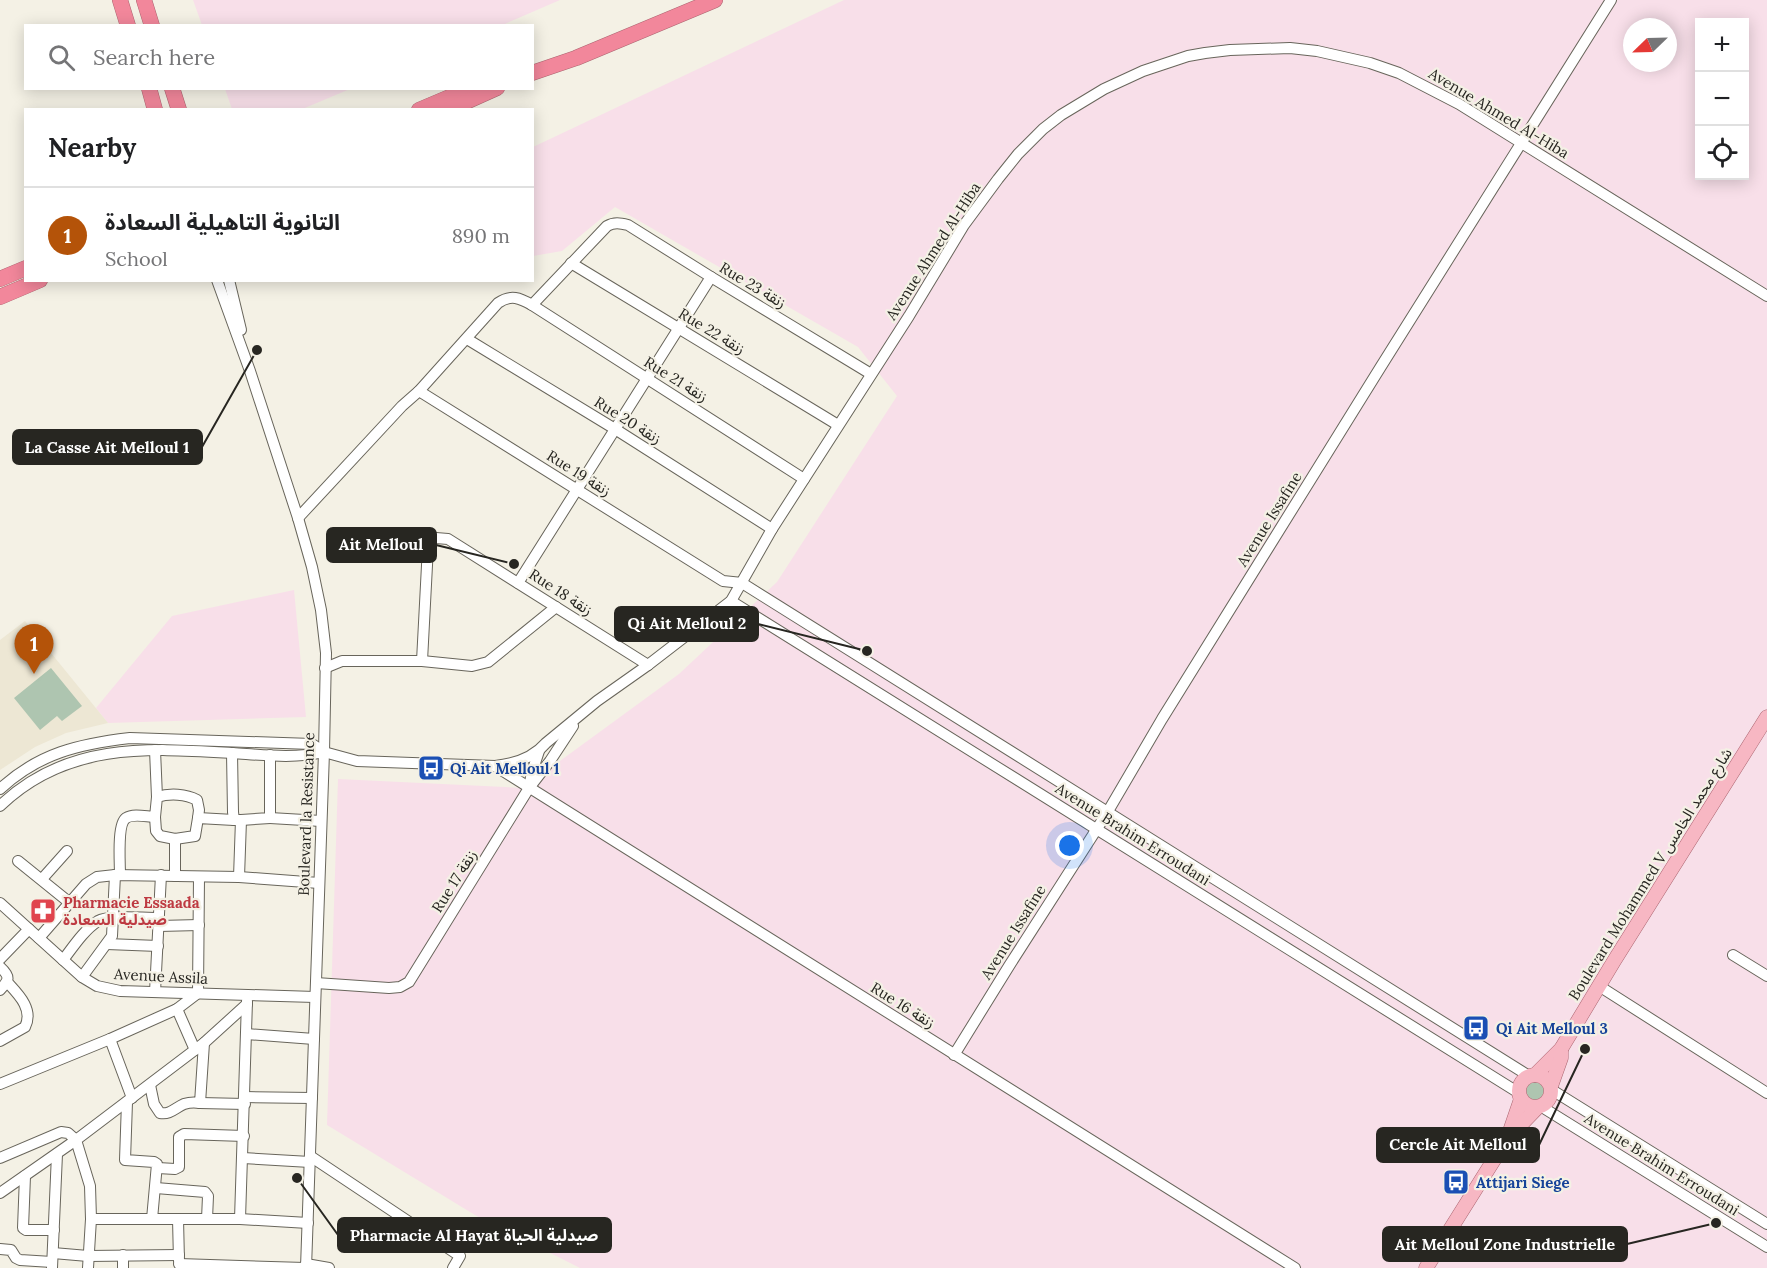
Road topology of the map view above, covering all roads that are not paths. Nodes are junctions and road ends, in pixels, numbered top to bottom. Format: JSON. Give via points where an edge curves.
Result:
{"nodes":[{"id":1,"x":120,"y":0,"type":"edge"},
{"id":2,"x":144,"y":0,"type":"edge"},
{"id":3,"x":691,"y":0,"type":"edge"},
{"id":4,"x":715,"y":0,"type":"edge"},
{"id":5,"x":1611,"y":0,"type":"edge"},
{"id":6,"x":127,"y":24,"type":"edge"},
{"id":7,"x":151,"y":24,"type":"edge"},
{"id":8,"x":534,"y":63,"type":"edge"},
{"id":9,"x":534,"y":72,"type":"edge"},
{"id":10,"x":150,"y":90,"type":"edge"},
{"id":11,"x":173,"y":90,"type":"edge"},
{"id":12,"x":466,"y":90,"type":"edge"},
{"id":13,"x":493,"y":90,"type":"edge"},
{"id":14,"x":154,"y":108,"type":"edge"},
{"id":15,"x":178,"y":108,"type":"edge"},
{"id":16,"x":424,"y":108,"type":"edge"},
{"id":17,"x":452,"y":108,"type":"edge"},
{"id":18,"x":1522,"y":144,"type":"junction"},
{"id":19,"x":571,"y":263,"type":"junction"},
{"id":20,"x":24,"y":269,"type":"edge"},
{"id":21,"x":711,"y":277,"type":"junction"},
{"id":22,"x":0,"y":279,"type":"edge"},
{"id":23,"x":35,"y":282,"type":"edge"},
{"id":24,"x":218,"y":282,"type":"edge"},
{"id":25,"x":230,"y":282,"type":"edge"},
{"id":26,"x":1767,"y":296,"type":"edge"},
{"id":27,"x":0,"y":297,"type":"edge"},
{"id":28,"x":532,"y":305,"type":"junction"},
{"id":29,"x":679,"y":328,"type":"junction"},
{"id":30,"x":467,"y":339,"type":"junction"},
{"id":31,"x":250,"y":371,"type":"junction"},
{"id":32,"x":871,"y":374,"type":"junction"},
{"id":33,"x":647,"y":379,"type":"junction"},
{"id":34,"x":419,"y":391,"type":"junction"},
{"id":35,"x":838,"y":425,"type":"junction"},
{"id":36,"x":615,"y":429,"type":"junction"},
{"id":37,"x":804,"y":479,"type":"junction"},
{"id":38,"x":577,"y":489,"type":"junction"},
{"id":39,"x":298,"y":518,"type":"junction"},
{"id":40,"x":772,"y":529,"type":"junction"},
{"id":41,"x":723,"y":580,"type":"junction"},
{"id":42,"x":518,"y":583,"type":"junction"},
{"id":43,"x":742,"y":583,"type":"junction"},
{"id":44,"x":731,"y":601,"type":"junction"},
{"id":45,"x":556,"y":607,"type":"junction"},
{"id":46,"x":843,"y":648,"type":"junction"},
{"id":47,"x":326,"y":653,"type":"junction"},
{"id":48,"x":342,"y":661,"type":"junction"},
{"id":49,"x":422,"y":661,"type":"junction"},
{"id":50,"x":648,"y":665,"type":"junction"},
{"id":51,"x":833,"y":665,"type":"junction"},
{"id":52,"x":325,"y":668,"type":"junction"},
{"id":53,"x":1767,"y":717,"type":"edge"},
{"id":54,"x":577,"y":719,"type":"junction"},
{"id":55,"x":155,"y":750,"type":"junction"},
{"id":56,"x":539,"y":751,"type":"junction"},
{"id":57,"x":324,"y":752,"type":"junction"},
{"id":58,"x":232,"y":753,"type":"junction"},
{"id":59,"x":270,"y":755,"type":"junction"},
{"id":60,"x":550,"y":761,"type":"junction"},
{"id":61,"x":495,"y":766,"type":"junction"},
{"id":62,"x":509,"y":774,"type":"junction"},
{"id":63,"x":531,"y":775,"type":"junction"},
{"id":64,"x":529,"y":788,"type":"junction"},
{"id":65,"x":0,"y":789,"type":"edge"},
{"id":66,"x":158,"y":797,"type":"junction"},
{"id":67,"x":0,"y":806,"type":"edge"},
{"id":68,"x":1107,"y":813,"type":"junction"},
{"id":69,"x":155,"y":817,"type":"junction"},
{"id":70,"x":198,"y":818,"type":"junction"},
{"id":71,"x":270,"y":818,"type":"junction"},
{"id":72,"x":238,"y":820,"type":"junction"},
{"id":73,"x":321,"y":821,"type":"junction"},
{"id":74,"x":1096,"y":829,"type":"junction"},
{"id":75,"x":175,"y":838,"type":"junction"},
{"id":76,"x":67,"y":851,"type":"dead end"},
{"id":77,"x":18,"y":861,"type":"dead end"},
{"id":78,"x":117,"y":875,"type":"junction"},
{"id":79,"x":161,"y":875,"type":"junction"},
{"id":80,"x":175,"y":876,"type":"junction"},
{"id":81,"x":199,"y":877,"type":"junction"},
{"id":82,"x":239,"y":877,"type":"junction"},
{"id":83,"x":42,"y":879,"type":"junction"},
{"id":84,"x":319,"y":883,"type":"junction"},
{"id":85,"x":0,"y":903,"type":"edge"},
{"id":86,"x":70,"y":903,"type":"junction"},
{"id":87,"x":1270,"y":914,"type":"junction"},
{"id":88,"x":114,"y":918,"type":"junction"},
{"id":89,"x":159,"y":922,"type":"junction"},
{"id":90,"x":199,"y":925,"type":"junction"},
{"id":91,"x":29,"y":929,"type":"junction"},
{"id":92,"x":1260,"y":931,"type":"junction"},
{"id":93,"x":39,"y":938,"type":"junction"},
{"id":94,"x":108,"y":944,"type":"junction"},
{"id":95,"x":158,"y":946,"type":"junction"},
{"id":96,"x":1733,"y":955,"type":"dead end"},
{"id":97,"x":0,"y":959,"type":"edge"},
{"id":98,"x":63,"y":960,"type":"junction"},
{"id":99,"x":1343,"y":960,"type":"junction"},
{"id":100,"x":0,"y":968,"type":"edge"},
{"id":101,"x":1767,"y":976,"type":"edge"},
{"id":102,"x":82,"y":977,"type":"junction"},
{"id":103,"x":1333,"y":977,"type":"junction"},
{"id":104,"x":316,"y":983,"type":"junction"},
{"id":105,"x":4,"y":986,"type":"edge"},
{"id":106,"x":1599,"y":986,"type":"junction"},
{"id":107,"x":155,"y":992,"type":"junction"},
{"id":108,"x":198,"y":993,"type":"junction"},
{"id":109,"x":315,"y":997,"type":"junction"},
{"id":110,"x":248,"y":1000,"type":"junction"},
{"id":111,"x":177,"y":1010,"type":"junction"},
{"id":112,"x":246,"y":1034,"type":"junction"},
{"id":113,"x":110,"y":1039,"type":"junction"},
{"id":114,"x":314,"y":1039,"type":"junction"},
{"id":115,"x":0,"y":1041,"type":"edge"},
{"id":116,"x":199,"y":1046,"type":"junction"},
{"id":117,"x":1561,"y":1049,"type":"junction"},
{"id":118,"x":954,"y":1055,"type":"junction"},
{"id":119,"x":1532,"y":1075,"type":"junction"},
{"id":120,"x":0,"y":1084,"type":"edge"},
{"id":121,"x":150,"y":1085,"type":"junction"},
{"id":122,"x":1551,"y":1088,"type":"junction"},
{"id":123,"x":1767,"y":1093,"type":"edge"},
{"id":124,"x":1520,"y":1096,"type":"junction"},
{"id":125,"x":312,"y":1098,"type":"junction"},
{"id":126,"x":129,"y":1100,"type":"junction"},
{"id":127,"x":245,"y":1100,"type":"junction"},
{"id":128,"x":201,"y":1102,"type":"junction"},
{"id":129,"x":1539,"y":1107,"type":"junction"},
{"id":130,"x":244,"y":1136,"type":"junction"},
{"id":131,"x":1507,"y":1138,"type":"junction"},
{"id":132,"x":76,"y":1140,"type":"junction"},
{"id":133,"x":57,"y":1154,"type":"junction"},
{"id":134,"x":0,"y":1158,"type":"edge"},
{"id":135,"x":243,"y":1158,"type":"junction"},
{"id":136,"x":310,"y":1159,"type":"junction"},
{"id":137,"x":158,"y":1168,"type":"junction"},
{"id":138,"x":25,"y":1176,"type":"junction"},
{"id":139,"x":156,"y":1188,"type":"junction"},
{"id":140,"x":0,"y":1193,"type":"edge"},
{"id":141,"x":91,"y":1219,"type":"junction"},
{"id":142,"x":152,"y":1219,"type":"junction"},
{"id":143,"x":178,"y":1219,"type":"junction"},
{"id":144,"x":207,"y":1219,"type":"junction"},
{"id":145,"x":240,"y":1219,"type":"junction"},
{"id":146,"x":308,"y":1223,"type":"junction"},
{"id":147,"x":1767,"y":1224,"type":"edge"},
{"id":148,"x":54,"y":1230,"type":"junction"},
{"id":149,"x":1767,"y":1247,"type":"edge"},
{"id":150,"x":0,"y":1249,"type":"edge"},
{"id":151,"x":123,"y":1255,"type":"junction"},
{"id":152,"x":88,"y":1256,"type":"junction"},
{"id":153,"x":52,"y":1261,"type":"edge"},
{"id":154,"x":179,"y":1262,"type":"edge"},
{"id":155,"x":249,"y":1267,"type":"edge"},
{"id":156,"x":306,"y":1267,"type":"edge"},
{"id":157,"x":88,"y":1268,"type":"edge"},
{"id":158,"x":123,"y":1268,"type":"edge"},
{"id":159,"x":329,"y":1268,"type":"edge"},
{"id":160,"x":453,"y":1268,"type":"edge"},
{"id":161,"x":1295,"y":1268,"type":"edge"},
{"id":162,"x":1426,"y":1268,"type":"edge"}],
"edges":[{"from":1,"to":6,"type":"highway"},
{"from":2,"to":7,"type":"highway"},
{"from":3,"to":8,"type":"highway"},
{"from":4,"to":9,"type":"highway"},
{"from":5,"to":18,"type":"street","name":"Avenue Issafine"},
{"from":10,"to":14,"type":"highway"},
{"from":11,"to":15,"type":"highway"},
{"from":12,"to":16,"type":"highway"},
{"from":13,"to":17,"type":"highway"},
{"from":18,"to":26,"type":"street","name":"Avenue Ahmed Al-Hiba"},
{"from":18,"to":32,"type":"street","name":"Avenue Ahmed Al-Hiba","via":[[1459,104],[1399,73],[1317,51],[1222,51],[1188,56],[1143,71],[1084,100],[1043,129],[1018,154],[964,225]]},
{"from":18,"to":68,"type":"street","name":"Avenue Issafine"},
{"from":19,"to":21,"type":"street","name":"Rue 23 زنقة","via":[[607,226],[620,223]]},
{"from":19,"to":28,"type":"street"},
{"from":19,"to":29,"type":"street","name":"Rue 22 زنقة"},
{"from":20,"to":22,"type":"highway"},
{"from":21,"to":29,"type":"street"},
{"from":21,"to":32,"type":"street","name":"Rue 23 زنقة"},
{"from":23,"to":27,"type":"highway"},
{"from":24,"to":31,"type":"street","name":"Boulevard la Resistance"},
{"from":25,"to":31,"type":"street","name":"Boulevard la Resistance"},
{"from":28,"to":30,"type":"street","via":[[515,297],[505,298]]},
{"from":28,"to":33,"type":"street","name":"Rue 21 زنقة"},
{"from":29,"to":33,"type":"street"},
{"from":29,"to":35,"type":"street","name":"Rue 22 زنقة"},
{"from":30,"to":34,"type":"street"},
{"from":30,"to":36,"type":"street","name":"Rue 20 زنقة"},
{"from":31,"to":39,"type":"street","name":"Boulevard la Resistance"},
{"from":32,"to":35,"type":"street","name":"Avenue Ahmed Al-Hiba"},
{"from":33,"to":36,"type":"street"},
{"from":33,"to":37,"type":"street","name":"Rue 21 زنقة"},
{"from":34,"to":38,"type":"street","name":"Rue 19 زنقة"},
{"from":34,"to":39,"type":"street"},
{"from":35,"to":37,"type":"street","name":"Avenue Ahmed Al-Hiba"},
{"from":36,"to":38,"type":"street"},
{"from":36,"to":40,"type":"street","name":"Rue 20 زنقة"},
{"from":37,"to":40,"type":"street","name":"Avenue Ahmed Al-Hiba"},
{"from":38,"to":41,"type":"street","name":"Rue 19 زنقة"},
{"from":38,"to":42,"type":"street"},
{"from":39,"to":47,"type":"street","name":"Boulevard la Resistance","via":[[319,599]]},
{"from":40,"to":43,"type":"street","name":"Avenue Ahmed Al-Hiba"},
{"from":41,"to":43,"type":"street","name":"Rue 19 زنقة"},
{"from":41,"to":44,"type":"street"},
{"from":42,"to":45,"type":"street","name":"Rue 18 زنقة"},
{"from":42,"to":49,"type":"street","name":"Rue 18 زنقة","via":[[448,539],[430,541]]},
{"from":43,"to":44,"type":"street","name":"Avenue Ahmed Al-Hiba"},
{"from":43,"to":46,"type":"street","name":"Avenue Brahim Erroudani"},
{"from":44,"to":50,"type":"street","name":"Avenue Ahmed Al-Hiba"},
{"from":44,"to":51,"type":"street","name":"Avenue Brahim Erroudani"},
{"from":45,"to":49,"type":"street","via":[[488,662],[472,666]]},
{"from":45,"to":50,"type":"street","name":"Rue 18 زنقة"},
{"from":46,"to":51,"type":"street"},
{"from":46,"to":68,"type":"street","name":"Avenue Brahim Erroudani"},
{"from":47,"to":48,"type":"street"},
{"from":47,"to":52,"type":"street","name":"Boulevard la Resistance"},
{"from":48,"to":49,"type":"street"},
{"from":48,"to":52,"type":"street"},
{"from":50,"to":54,"type":"street","name":"Avenue Ahmed Al-Hiba"},
{"from":51,"to":74,"type":"street","name":"Avenue Brahim Erroudani"},
{"from":52,"to":57,"type":"street","name":"Boulevard la Resistance"},
{"from":53,"to":106,"type":"main road","name":"Boulevard Mohammed V شارع محمد الخامس"},
{"from":54,"to":56,"type":"street","name":"Avenue Ahmed Al-Hiba"},
{"from":54,"to":60,"type":"street","name":"Rue 17 زنقة"},
{"from":55,"to":58,"type":"street"},
{"from":55,"to":66,"type":"street"},
{"from":55,"to":67,"type":"street","via":[[110,753],[58,767],[18,789]]},
{"from":56,"to":61,"type":"street","name":"Avenue Ahmed Al-Hiba","via":[[513,764]]},
{"from":56,"to":63,"type":"street","name":"Avenue Ahmed Al-Hiba"},
{"from":57,"to":59,"type":"street"},
{"from":57,"to":61,"type":"street","name":"Avenue Ahmed Al-Hiba","via":[[357,761]]},
{"from":57,"to":65,"type":"street","name":"Avenue Ahmed Al-Hiba","via":[[312,744],[130,738],[103,741],[56,753],[12,777]]},
{"from":57,"to":73,"type":"street","name":"Boulevard la Resistance"},
{"from":58,"to":59,"type":"street"},
{"from":58,"to":72,"type":"street","via":[[233,812]]},
{"from":59,"to":71,"type":"street"},
{"from":60,"to":63,"type":"street"},
{"from":60,"to":64,"type":"street","name":"Rue 17 زنقة"},
{"from":61,"to":62,"type":"street","name":"Rue 16 زنقة"},
{"from":62,"to":63,"type":"street"},
{"from":62,"to":64,"type":"street","name":"Rue 16 زنقة"},
{"from":63,"to":64,"type":"street","name":"Avenue Ahmed Al-Hiba"},
{"from":64,"to":104,"type":"street","name":"Rue 17 زنقة","via":[[409,982],[389,988]]},
{"from":64,"to":118,"type":"street","name":"Rue 16 زنقة"},
{"from":66,"to":69,"type":"street"},
{"from":66,"to":70,"type":"street","via":[[195,798],[199,804]]},
{"from":68,"to":74,"type":"street","name":"Avenue Issafine"},
{"from":68,"to":87,"type":"street","name":"Avenue Brahim Erroudani"},
{"from":69,"to":75,"type":"street","via":[[160,836]]},
{"from":69,"to":78,"type":"street","via":[[133,816],[123,820]]},
{"from":70,"to":72,"type":"street"},
{"from":70,"to":75,"type":"street","via":[[195,836]]},
{"from":71,"to":72,"type":"street"},
{"from":71,"to":73,"type":"street"},
{"from":72,"to":82,"type":"street"},
{"from":73,"to":84,"type":"street","name":"Boulevard la Resistance"},
{"from":74,"to":92,"type":"street","name":"Avenue Brahim Erroudani"},
{"from":74,"to":118,"type":"street","name":"Avenue Issafine"},
{"from":75,"to":80,"type":"street"},
{"from":76,"to":83,"type":"street"},
{"from":77,"to":83,"type":"street"},
{"from":78,"to":79,"type":"street"},
{"from":78,"to":86,"type":"street","via":[[90,880]]},
{"from":78,"to":88,"type":"street"},
{"from":79,"to":80,"type":"street"},
{"from":79,"to":89,"type":"street"},
{"from":80,"to":81,"type":"street"},
{"from":81,"to":82,"type":"street"},
{"from":81,"to":90,"type":"street"},
{"from":82,"to":84,"type":"street"},
{"from":83,"to":86,"type":"street"},
{"from":84,"to":104,"type":"street","name":"Boulevard la Resistance"},
{"from":85,"to":91,"type":"street","name":"Avenue Assila"},
{"from":86,"to":93,"type":"street"},
{"from":87,"to":92,"type":"street"},
{"from":87,"to":99,"type":"street","name":"Avenue Brahim Erroudani"},
{"from":88,"to":89,"type":"street"},
{"from":88,"to":94,"type":"street"},
{"from":88,"to":98,"type":"street","via":[[95,924]]},
{"from":89,"to":90,"type":"street"},
{"from":89,"to":95,"type":"street"},
{"from":90,"to":108,"type":"street"},
{"from":91,"to":93,"type":"street","name":"Avenue Assila"},
{"from":91,"to":97,"type":"street"},
{"from":92,"to":103,"type":"street","name":"Avenue Brahim Erroudani"},
{"from":93,"to":98,"type":"street","name":"Avenue Assila"},
{"from":94,"to":95,"type":"street"},
{"from":94,"to":102,"type":"street"},
{"from":95,"to":107,"type":"street"},
{"from":96,"to":101,"type":"street"},
{"from":98,"to":102,"type":"street","name":"Avenue Assila"},
{"from":99,"to":103,"type":"street"},
{"from":99,"to":119,"type":"street","name":"Avenue Brahim Erroudani"},
{"from":100,"to":105,"type":"street","via":[[7,974]]},
{"from":102,"to":107,"type":"street","name":"Avenue Assila","via":[[105,988]]},
{"from":103,"to":124,"type":"street","name":"Avenue Brahim Erroudani"},
{"from":104,"to":109,"type":"street","name":"Boulevard la Resistance"},
{"from":105,"to":115,"type":"street","via":[[26,1005],[28,1016],[25,1027]]},
{"from":106,"to":117,"type":"main road","name":"Boulevard Mohammed V شارع محمد الخامس"},
{"from":106,"to":123,"type":"street"},
{"from":107,"to":108,"type":"street","name":"Avenue Assila"},
{"from":108,"to":110,"type":"street","name":"Avenue Assila"},
{"from":108,"to":111,"type":"street"},
{"from":109,"to":110,"type":"street","name":"Avenue Assila"},
{"from":109,"to":114,"type":"street","name":"Boulevard la Resistance"},
{"from":110,"to":112,"type":"street"},
{"from":110,"to":116,"type":"street"},
{"from":111,"to":113,"type":"street"},
{"from":111,"to":116,"type":"street"},
{"from":112,"to":114,"type":"street"},
{"from":112,"to":127,"type":"street"},
{"from":113,"to":120,"type":"street"},
{"from":113,"to":126,"type":"street"},
{"from":114,"to":125,"type":"street","name":"Boulevard la Resistance"},
{"from":116,"to":121,"type":"street"},
{"from":116,"to":128,"type":"street"},
{"from":117,"to":119,"type":"main road","name":"Boulevard Mohammed V شارع محمد الخامس"},
{"from":117,"to":122,"type":"main road","name":"Boulevard Mohammed V شارع محمد الخامس"},
{"from":118,"to":161,"type":"street","name":"Rue 16 زنقة"},
{"from":119,"to":122,"type":"main road","via":[[1545,1078]]},
{"from":119,"to":124,"type":"main road","via":[[1521,1083]]},
{"from":121,"to":126,"type":"street"},
{"from":121,"to":128,"type":"street","via":[[160,1113]]},
{"from":122,"to":129,"type":"main road","via":[[1549,1100]]},
{"from":122,"to":147,"type":"street","name":"Avenue Brahim Erroudani"},
{"from":124,"to":129,"type":"main road","via":[[1528,1106]]},
{"from":124,"to":131,"type":"main road"},
{"from":125,"to":127,"type":"street"},
{"from":125,"to":136,"type":"street","name":"Boulevard la Resistance"},
{"from":126,"to":132,"type":"street"},
{"from":126,"to":137,"type":"street","via":[[125,1160],[154,1162]]},
{"from":127,"to":128,"type":"street"},
{"from":127,"to":130,"type":"street"},
{"from":129,"to":131,"type":"main road"},
{"from":129,"to":149,"type":"street","name":"Avenue Brahim Erroudani"},
{"from":130,"to":135,"type":"street"},
{"from":130,"to":137,"type":"street","via":[[184,1134],[179,1137],[179,1167]]},
{"from":131,"to":162,"type":"main road"},
{"from":132,"to":133,"type":"street"},
{"from":132,"to":134,"type":"street","via":[[68,1132],[61,1132]]},
{"from":132,"to":141,"type":"street","via":[[89,1179]]},
{"from":133,"to":138,"type":"street"},
{"from":133,"to":148,"type":"street"},
{"from":135,"to":136,"type":"street"},
{"from":135,"to":145,"type":"street"},
{"from":136,"to":146,"type":"street","name":"Boulevard la Resistance"},
{"from":136,"to":160,"type":"street","via":[[460,1256]]},
{"from":137,"to":139,"type":"street"},
{"from":138,"to":140,"type":"street"},
{"from":138,"to":148,"type":"street","via":[[23,1228]]},
{"from":139,"to":142,"type":"street"},
{"from":139,"to":144,"type":"street","via":[[205,1192]]},
{"from":141,"to":142,"type":"street"},
{"from":141,"to":152,"type":"street"},
{"from":142,"to":143,"type":"street"},
{"from":143,"to":144,"type":"street"},
{"from":143,"to":154,"type":"street"},
{"from":144,"to":145,"type":"street"},
{"from":145,"to":146,"type":"street"},
{"from":146,"to":156,"type":"street","name":"Boulevard la Resistance"},
{"from":148,"to":153,"type":"street"},
{"from":150,"to":153,"type":"street","via":[[11,1250],[20,1260]]},
{"from":151,"to":152,"type":"street"},
{"from":151,"to":154,"type":"street"},
{"from":151,"to":158,"type":"street"},
{"from":152,"to":153,"type":"street"},
{"from":152,"to":157,"type":"street"},
{"from":154,"to":155,"type":"street"},
{"from":155,"to":156,"type":"street"},
{"from":156,"to":159,"type":"street"}]}
